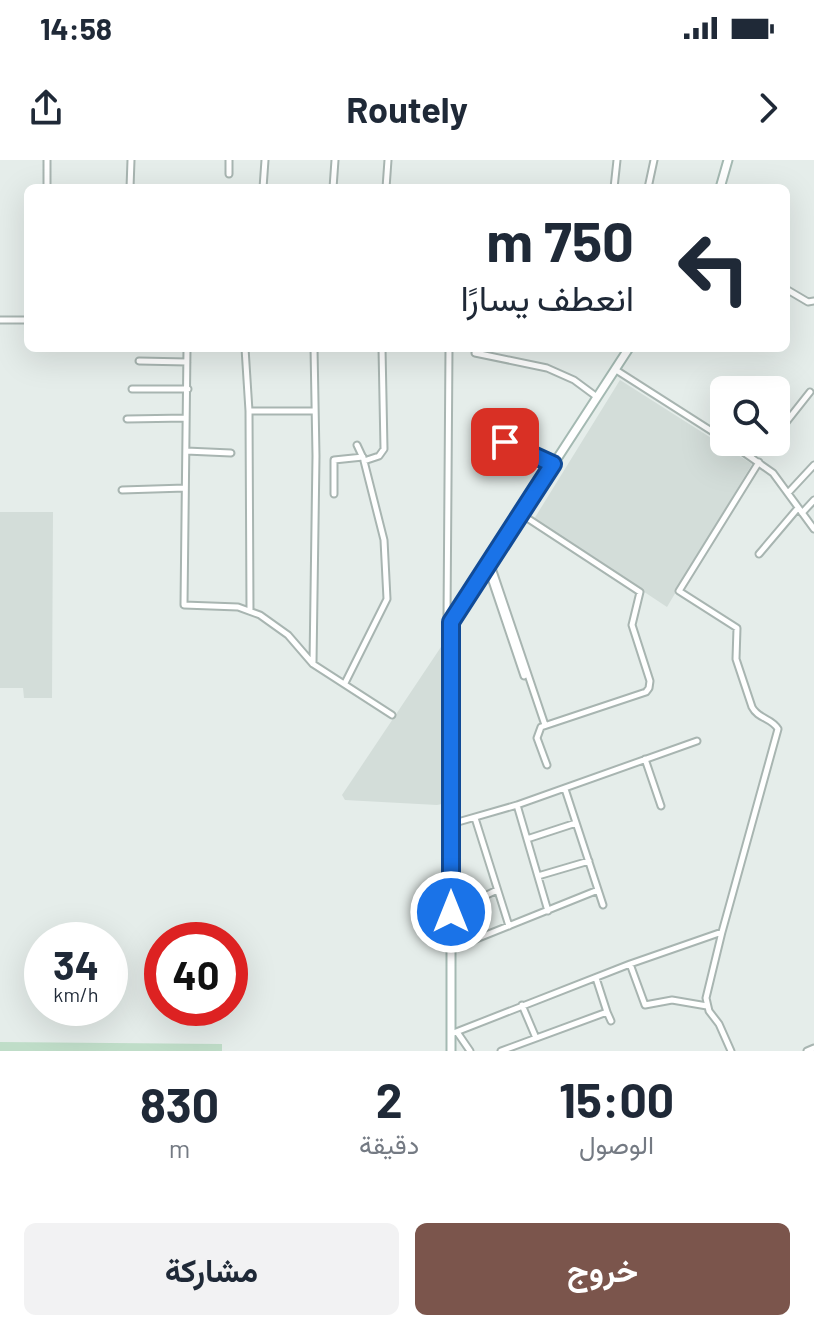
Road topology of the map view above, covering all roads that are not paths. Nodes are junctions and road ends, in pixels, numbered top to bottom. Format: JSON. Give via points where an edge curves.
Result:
{"nodes":[{"id":1,"x":47,"y":160,"type":"edge"},
{"id":2,"x":131,"y":160,"type":"edge"},
{"id":3,"x":229,"y":160,"type":"edge"},
{"id":4,"x":265,"y":160,"type":"edge"},
{"id":5,"x":335,"y":160,"type":"edge"},
{"id":6,"x":388,"y":160,"type":"edge"},
{"id":7,"x":617,"y":160,"type":"edge"},
{"id":8,"x":654,"y":160,"type":"edge"},
{"id":9,"x":728,"y":160,"type":"edge"},
{"id":10,"x":229,"y":174,"type":"dead end"},
{"id":11,"x":47,"y":184,"type":"edge"},
{"id":12,"x":130,"y":184,"type":"edge"},
{"id":13,"x":263,"y":184,"type":"edge"},
{"id":14,"x":333,"y":184,"type":"edge"},
{"id":15,"x":386,"y":184,"type":"edge"},
{"id":16,"x":614,"y":184,"type":"edge"},
{"id":17,"x":649,"y":184,"type":"edge"},
{"id":18,"x":721,"y":184,"type":"edge"},
{"id":19,"x":790,"y":291,"type":"edge"},
{"id":20,"x":814,"y":301,"type":"edge"},
{"id":21,"x":0,"y":320,"type":"edge"},
{"id":22,"x":24,"y":320,"type":"edge"},
{"id":23,"x":187,"y":352,"type":"edge"},
{"id":24,"x":245,"y":352,"type":"edge"},
{"id":25,"x":314,"y":352,"type":"edge"},
{"id":26,"x":382,"y":352,"type":"edge"},
{"id":27,"x":449,"y":352,"type":"edge"},
{"id":28,"x":627,"y":352,"type":"edge"},
{"id":29,"x":475,"y":353,"type":"dead end"},
{"id":30,"x":139,"y":361,"type":"dead end"},
{"id":31,"x":187,"y":362,"type":"junction"},
{"id":32,"x":616,"y":370,"type":"junction"},
{"id":33,"x":132,"y":389,"type":"dead end"},
{"id":34,"x":188,"y":389,"type":"junction"},
{"id":35,"x":810,"y":392,"type":"dead end"},
{"id":36,"x":597,"y":397,"type":"junction"},
{"id":37,"x":249,"y":411,"type":"junction"},
{"id":38,"x":315,"y":411,"type":"junction"},
{"id":39,"x":790,"y":417,"type":"edge"},
{"id":40,"x":186,"y":418,"type":"junction"},
{"id":41,"x":127,"y":419,"type":"dead end"},
{"id":42,"x":710,"y":431,"type":"edge"},
{"id":43,"x":502,"y":441,"type":"dead end"},
{"id":44,"x":357,"y":445,"type":"dead end"},
{"id":45,"x":186,"y":451,"type":"junction"},
{"id":46,"x":231,"y":453,"type":"dead end"},
{"id":47,"x":750,"y":456,"type":"edge"},
{"id":48,"x":364,"y":459,"type":"junction"},
{"id":49,"x":759,"y":462,"type":"junction"},
{"id":50,"x":553,"y":464,"type":"junction"},
{"id":51,"x":814,"y":465,"type":"edge"},
{"id":52,"x":185,"y":488,"type":"junction"},
{"id":53,"x":122,"y":490,"type":"dead end"},
{"id":54,"x":788,"y":493,"type":"junction"},
{"id":55,"x":334,"y":494,"type":"dead end"},
{"id":56,"x":814,"y":500,"type":"edge"},
{"id":57,"x":800,"y":510,"type":"junction"},
{"id":58,"x":521,"y":514,"type":"junction"},
{"id":59,"x":814,"y":529,"type":"edge"},
{"id":60,"x":759,"y":554,"type":"dead end"},
{"id":61,"x":488,"y":563,"type":"junction"},
{"id":62,"x":250,"y":611,"type":"junction"},
{"id":63,"x":451,"y":622,"type":"junction"},
{"id":64,"x":313,"y":664,"type":"junction"},
{"id":65,"x":524,"y":676,"type":"dead end"},
{"id":66,"x":345,"y":683,"type":"junction"},
{"id":67,"x":392,"y":715,"type":"dead end"},
{"id":68,"x":545,"y":725,"type":"junction"},
{"id":69,"x":697,"y":741,"type":"dead end"},
{"id":70,"x":645,"y":759,"type":"junction"},
{"id":71,"x":547,"y":765,"type":"dead end"},
{"id":72,"x":565,"y":789,"type":"junction"},
{"id":73,"x":517,"y":805,"type":"junction"},
{"id":74,"x":661,"y":806,"type":"dead end"},
{"id":75,"x":475,"y":818,"type":"junction"},
{"id":76,"x":576,"y":823,"type":"junction"},
{"id":77,"x":451,"y":824,"type":"junction"},
{"id":78,"x":527,"y":839,"type":"junction"},
{"id":79,"x":589,"y":861,"type":"junction"},
{"id":80,"x":538,"y":876,"type":"junction"},
{"id":81,"x":497,"y":890,"type":"junction"},
{"id":82,"x":598,"y":890,"type":"junction"},
{"id":83,"x":603,"y":905,"type":"dead end"},
{"id":84,"x":548,"y":911,"type":"junction"},
{"id":85,"x":451,"y":912,"type":"junction"},
{"id":86,"x":509,"y":926,"type":"junction"},
{"id":87,"x":722,"y":932,"type":"junction"},
{"id":88,"x":451,"y":949,"type":"junction"},
{"id":89,"x":630,"y":964,"type":"junction"},
{"id":90,"x":596,"y":978,"type":"junction"},
{"id":91,"x":522,"y":1005,"type":"junction"},
{"id":92,"x":707,"y":1006,"type":"junction"},
{"id":93,"x":607,"y":1012,"type":"junction"},
{"id":94,"x":611,"y":1021,"type":"dead end"},
{"id":95,"x":454,"y":1033,"type":"junction"},
{"id":96,"x":536,"y":1038,"type":"junction"},
{"id":97,"x":814,"y":1048,"type":"edge"},
{"id":98,"x":451,"y":1051,"type":"edge"},
{"id":99,"x":470,"y":1051,"type":"edge"},
{"id":100,"x":501,"y":1051,"type":"edge"},
{"id":101,"x":731,"y":1051,"type":"edge"},
{"id":102,"x":807,"y":1051,"type":"edge"}],
"edges":[{"from":1,"to":11,"type":"street"},
{"from":2,"to":12,"type":"street"},
{"from":3,"to":10,"type":"street"},
{"from":4,"to":13,"type":"street"},
{"from":5,"to":14,"type":"street"},
{"from":6,"to":15,"type":"street"},
{"from":7,"to":16,"type":"street"},
{"from":8,"to":17,"type":"street"},
{"from":9,"to":18,"type":"street"},
{"from":19,"to":20,"type":"street"},
{"from":21,"to":22,"type":"street"},
{"from":23,"to":31,"type":"street"},
{"from":24,"to":37,"type":"street"},
{"from":25,"to":38,"type":"street"},
{"from":26,"to":48,"type":"street","via":[[384,449],[379,456]]},
{"from":27,"to":63,"type":"street"},
{"from":28,"to":32,"type":"street"},
{"from":29,"to":36,"type":"street","via":[[547,368]]},
{"from":30,"to":31,"type":"street"},
{"from":31,"to":34,"type":"street"},
{"from":32,"to":36,"type":"street"},
{"from":32,"to":42,"type":"street"},
{"from":33,"to":34,"type":"street"},
{"from":34,"to":40,"type":"street"},
{"from":35,"to":39,"type":"street"},
{"from":36,"to":50,"type":"street"},
{"from":37,"to":38,"type":"street"},
{"from":37,"to":62,"type":"street"},
{"from":38,"to":64,"type":"street"},
{"from":40,"to":41,"type":"street"},
{"from":40,"to":45,"type":"street"},
{"from":43,"to":50,"type":"street"},
{"from":44,"to":48,"type":"street"},
{"from":45,"to":46,"type":"street"},
{"from":45,"to":52,"type":"street"},
{"from":47,"to":49,"type":"street"},
{"from":48,"to":55,"type":"street","via":[[334,460]]},
{"from":48,"to":66,"type":"street","via":[[384,540],[387,599]]},
{"from":49,"to":54,"type":"street"},
{"from":49,"to":87,"type":"street","via":[[679,591],[737,628],[736,659],[752,707],[778,729]]},
{"from":50,"to":58,"type":"street"},
{"from":51,"to":54,"type":"street"},
{"from":52,"to":53,"type":"street"},
{"from":52,"to":62,"type":"street","via":[[184,605]]},
{"from":54,"to":57,"type":"street"},
{"from":56,"to":57,"type":"street"},
{"from":57,"to":59,"type":"street"},
{"from":57,"to":60,"type":"street"},
{"from":58,"to":61,"type":"street"},
{"from":58,"to":68,"type":"street","via":[[640,593],[632,625],[650,681],[648,690]]},
{"from":61,"to":63,"type":"street"},
{"from":61,"to":65,"type":"street"},
{"from":61,"to":68,"type":"street"},
{"from":62,"to":64,"type":"street","via":[[274,623]]},
{"from":63,"to":77,"type":"street"},
{"from":64,"to":66,"type":"street"},
{"from":66,"to":67,"type":"street"},
{"from":68,"to":71,"type":"street","via":[[537,738]]},
{"from":69,"to":70,"type":"street"},
{"from":70,"to":72,"type":"street"},
{"from":70,"to":74,"type":"street"},
{"from":72,"to":73,"type":"street"},
{"from":72,"to":76,"type":"street"},
{"from":73,"to":75,"type":"street"},
{"from":73,"to":78,"type":"street"},
{"from":75,"to":77,"type":"street"},
{"from":75,"to":81,"type":"street"},
{"from":76,"to":78,"type":"street"},
{"from":76,"to":79,"type":"street"},
{"from":77,"to":85,"type":"street"},
{"from":78,"to":80,"type":"street"},
{"from":79,"to":80,"type":"street"},
{"from":79,"to":82,"type":"street"},
{"from":80,"to":84,"type":"street"},
{"from":81,"to":85,"type":"street"},
{"from":81,"to":86,"type":"street"},
{"from":82,"to":83,"type":"street"},
{"from":82,"to":84,"type":"street"},
{"from":84,"to":86,"type":"street"},
{"from":85,"to":88,"type":"street"},
{"from":86,"to":88,"type":"street"},
{"from":87,"to":89,"type":"street"},
{"from":87,"to":92,"type":"street"},
{"from":88,"to":95,"type":"street"},
{"from":89,"to":90,"type":"street"},
{"from":89,"to":92,"type":"street","via":[[646,1006],[672,1000]]},
{"from":90,"to":91,"type":"street"},
{"from":90,"to":93,"type":"street"},
{"from":91,"to":95,"type":"street"},
{"from":91,"to":96,"type":"street"},
{"from":92,"to":101,"type":"street"},
{"from":93,"to":94,"type":"street"},
{"from":93,"to":96,"type":"street"},
{"from":95,"to":98,"type":"street"},
{"from":95,"to":99,"type":"street"},
{"from":96,"to":100,"type":"street"},
{"from":97,"to":102,"type":"street"}]}
